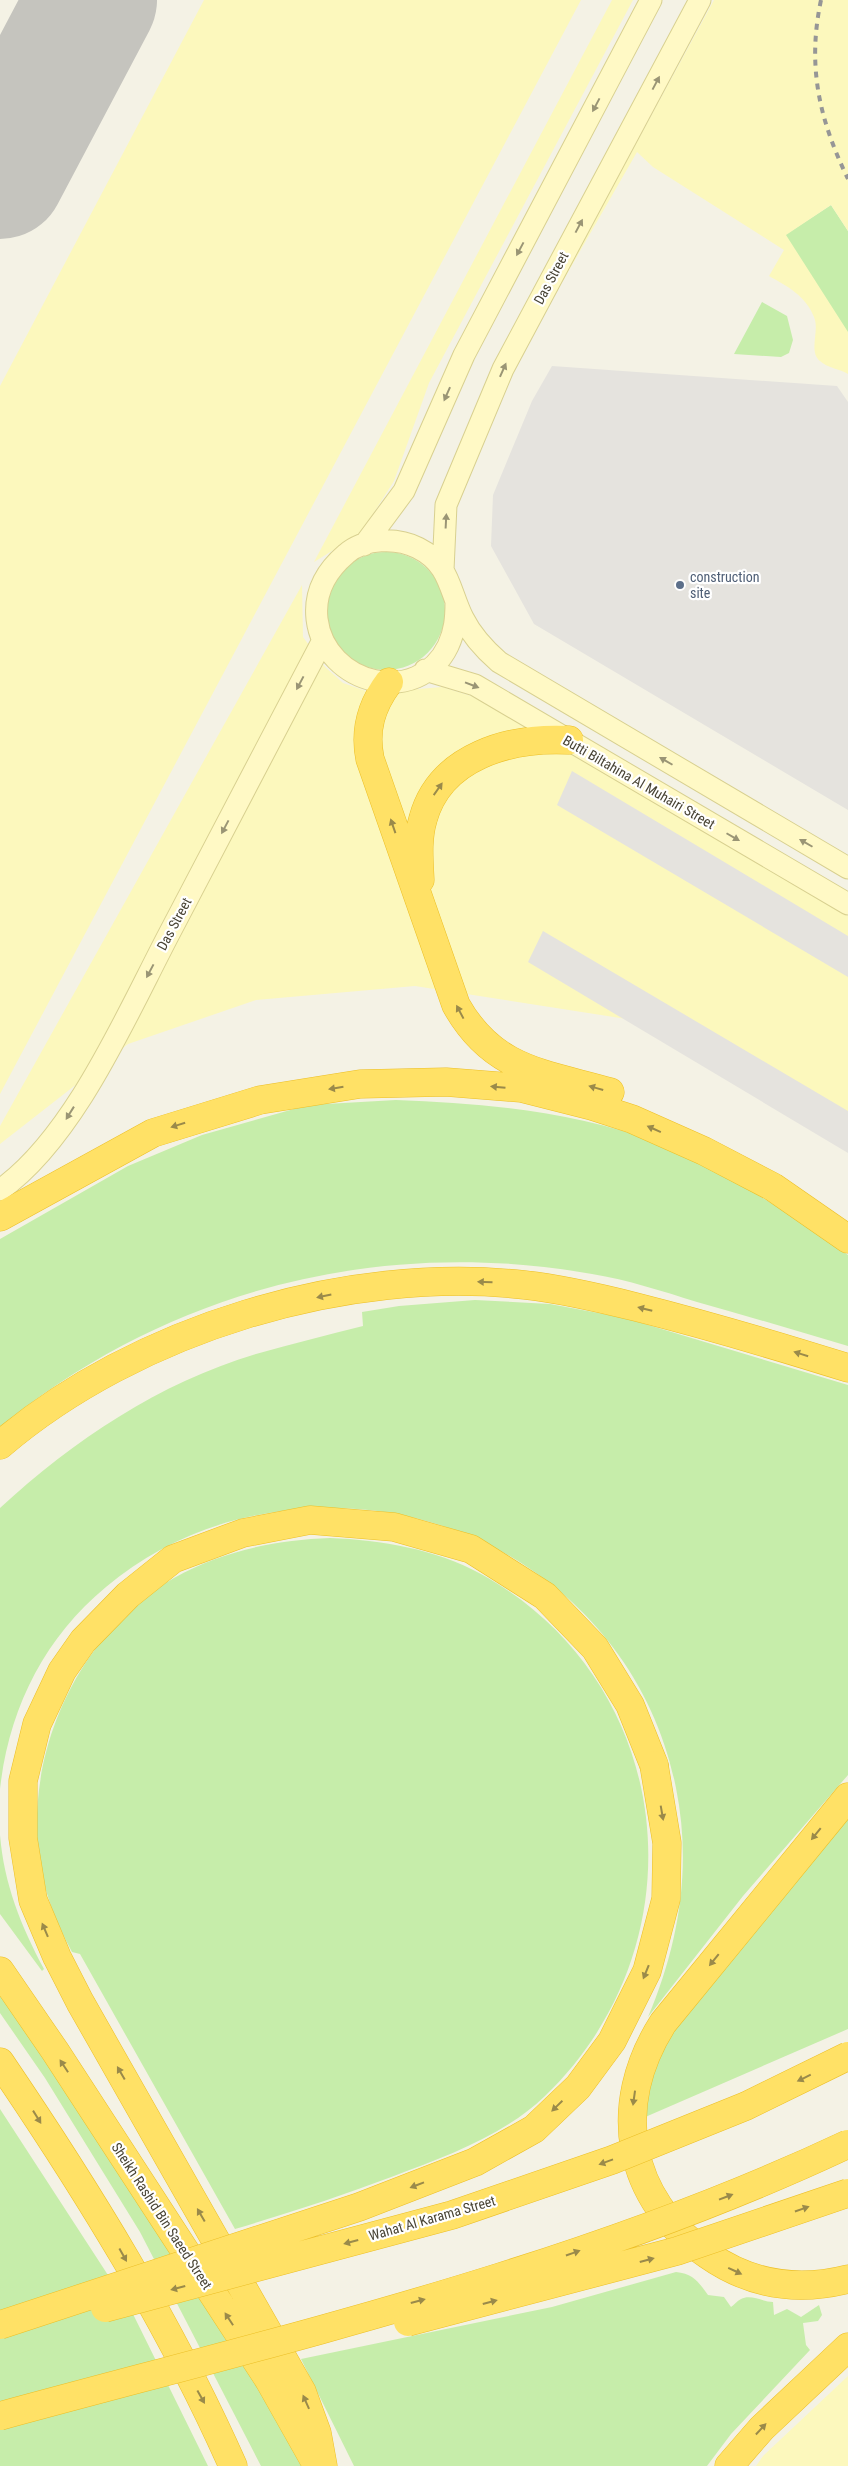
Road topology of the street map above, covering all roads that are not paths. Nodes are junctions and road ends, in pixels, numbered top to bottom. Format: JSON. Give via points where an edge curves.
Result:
{"nodes":[{"id":1,"x":651,"y":0,"type":"edge"},
{"id":2,"x":700,"y":0,"type":"edge"},
{"id":3,"x":364,"y":545,"type":"junction"},
{"id":4,"x":443,"y":570,"type":"junction"},
{"id":5,"x":456,"y":602,"type":"junction"},
{"id":6,"x":323,"y":640,"type":"junction"},
{"id":7,"x":425,"y":670,"type":"junction"},
{"id":8,"x":389,"y":682,"type":"junction"},
{"id":9,"x":568,"y":740,"type":"junction"},
{"id":10,"x":848,"y":868,"type":"edge"},
{"id":11,"x":420,"y":904,"type":"junction"},
{"id":12,"x":848,"y":904,"type":"edge"},
{"id":13,"x":0,"y":1190,"type":"edge"},
{"id":14,"x":0,"y":1217,"type":"edge"},
{"id":15,"x":848,"y":1233,"type":"edge"},
{"id":16,"x":848,"y":1239,"type":"edge"},
{"id":17,"x":848,"y":1368,"type":"edge"},
{"id":18,"x":0,"y":1445,"type":"edge"},
{"id":19,"x":848,"y":1797,"type":"edge"},
{"id":20,"x":0,"y":1971,"type":"edge"},
{"id":21,"x":848,"y":2056,"type":"edge"},
{"id":22,"x":0,"y":2062,"type":"edge"},
{"id":23,"x":848,"y":2144,"type":"edge"},
{"id":24,"x":848,"y":2193,"type":"edge"},
{"id":25,"x":848,"y":2279,"type":"edge"},
{"id":26,"x":0,"y":2324,"type":"edge"},
{"id":27,"x":0,"y":2336,"type":"edge"},
{"id":28,"x":848,"y":2347,"type":"edge"},
{"id":29,"x":0,"y":2417,"type":"edge"},
{"id":30,"x":233,"y":2466,"type":"edge"},
{"id":31,"x":317,"y":2466,"type":"edge"},
{"id":32,"x":323,"y":2466,"type":"edge"},
{"id":33,"x":730,"y":2466,"type":"edge"}],
"edges":[{"from":1,"to":3,"type":"street","one_way":true,"via":[[464,355],[404,491]]},
{"from":4,"to":2,"type":"street","name":"Das Street","one_way":true,"via":[[446,505],[503,369]]},
{"from":3,"to":4,"type":"street","via":[[395,541],[417,547],[436,560]]},
{"from":3,"to":6,"type":"street","via":[[350,550],[332,565],[320,585],[316,608],[318,631]]},
{"from":4,"to":5,"type":"street","via":[[450,579]]},
{"from":5,"to":7,"type":"street","via":[[456,625],[448,647]]},
{"from":10,"to":5,"type":"street","one_way":true,"via":[[499,662],[472,634]]},
{"from":6,"to":8,"type":"street","via":[[329,653],[345,669],[366,680]]},
{"from":6,"to":13,"type":"street","name":"Das Street","one_way":true,"via":[[103,1060],[56,1135],[17,1178]]},
{"from":7,"to":8,"type":"street","via":[[412,678]]},
{"from":7,"to":9,"type":"street","name":"Butti Biltahina Al Muhairi Street","one_way":true,"via":[[475,685]]},
{"from":11,"to":8,"type":"highway","one_way":true,"via":[[367,747],[368,722]]},
{"from":11,"to":9,"type":"highway","one_way":true,"via":[[420,832],[429,804],[445,779],[468,761],[498,748],[533,740]]},
{"from":9,"to":12,"type":"street","name":"Butti Biltahina Al Muhairi Street","one_way":true},
{"from":15,"to":11,"type":"highway","one_way":true,"via":[[825,1209],[787,1179],[718,1139],[621,1095],[530,1070],[491,1050],[473,1032],[456,1005]]},
{"from":16,"to":14,"type":"highway","one_way":true,"via":[[773,1187],[632,1119],[520,1088],[446,1082],[360,1084],[260,1100],[153,1133]]},
{"from":17,"to":18,"type":"highway","one_way":true,"via":[[698,1322],[602,1298],[528,1285],[484,1281],[376,1287],[286,1304],[187,1334],[148,1350],[46,1409]]},
{"from":19,"to":25,"type":"highway","one_way":true,"via":[[663,2023],[652,2040],[639,2074],[632,2124],[637,2161],[651,2197],[675,2229],[690,2242],[738,2273],[773,2284],[811,2286]]},
{"from":31,"to":20,"type":"highway","name":"Sheikh Rashid Bin Saeed Street","one_way":true,"via":[[264,2372]]},
{"from":21,"to":27,"type":"highway","name":"Wahat Al Karama Street","one_way":true,"bridge":true,"via":[[746,2106],[621,2156],[452,2215]]},
{"from":22,"to":30,"type":"highway","one_way":true,"via":[[117,2245],[212,2418]]},
{"from":29,"to":23,"type":"highway","one_way":true,"bridge":true,"via":[[456,2291],[553,2261],[743,2190]]},
{"from":29,"to":24,"type":"highway","one_way":true,"bridge":true,"via":[[465,2309],[677,2252]]},
{"from":32,"to":26,"type":"highway","one_way":true,"bridge":true,"via":[[317,2433],[302,2392],[80,2002],[57,1957],[33,1900],[23,1838],[23,1781],[37,1724],[62,1671],[83,1641],[128,1595],[173,1560],[242,1533],[310,1520],[394,1527],[471,1549],[545,1596],[595,1648],[630,1705],[654,1765],[668,1843],[666,1898],[647,1971],[612,2042],[578,2087],[534,2128],[475,2162],[359,2207]]},
{"from":33,"to":28,"type":"highway","one_way":true,"via":[[762,2428]]}]}
